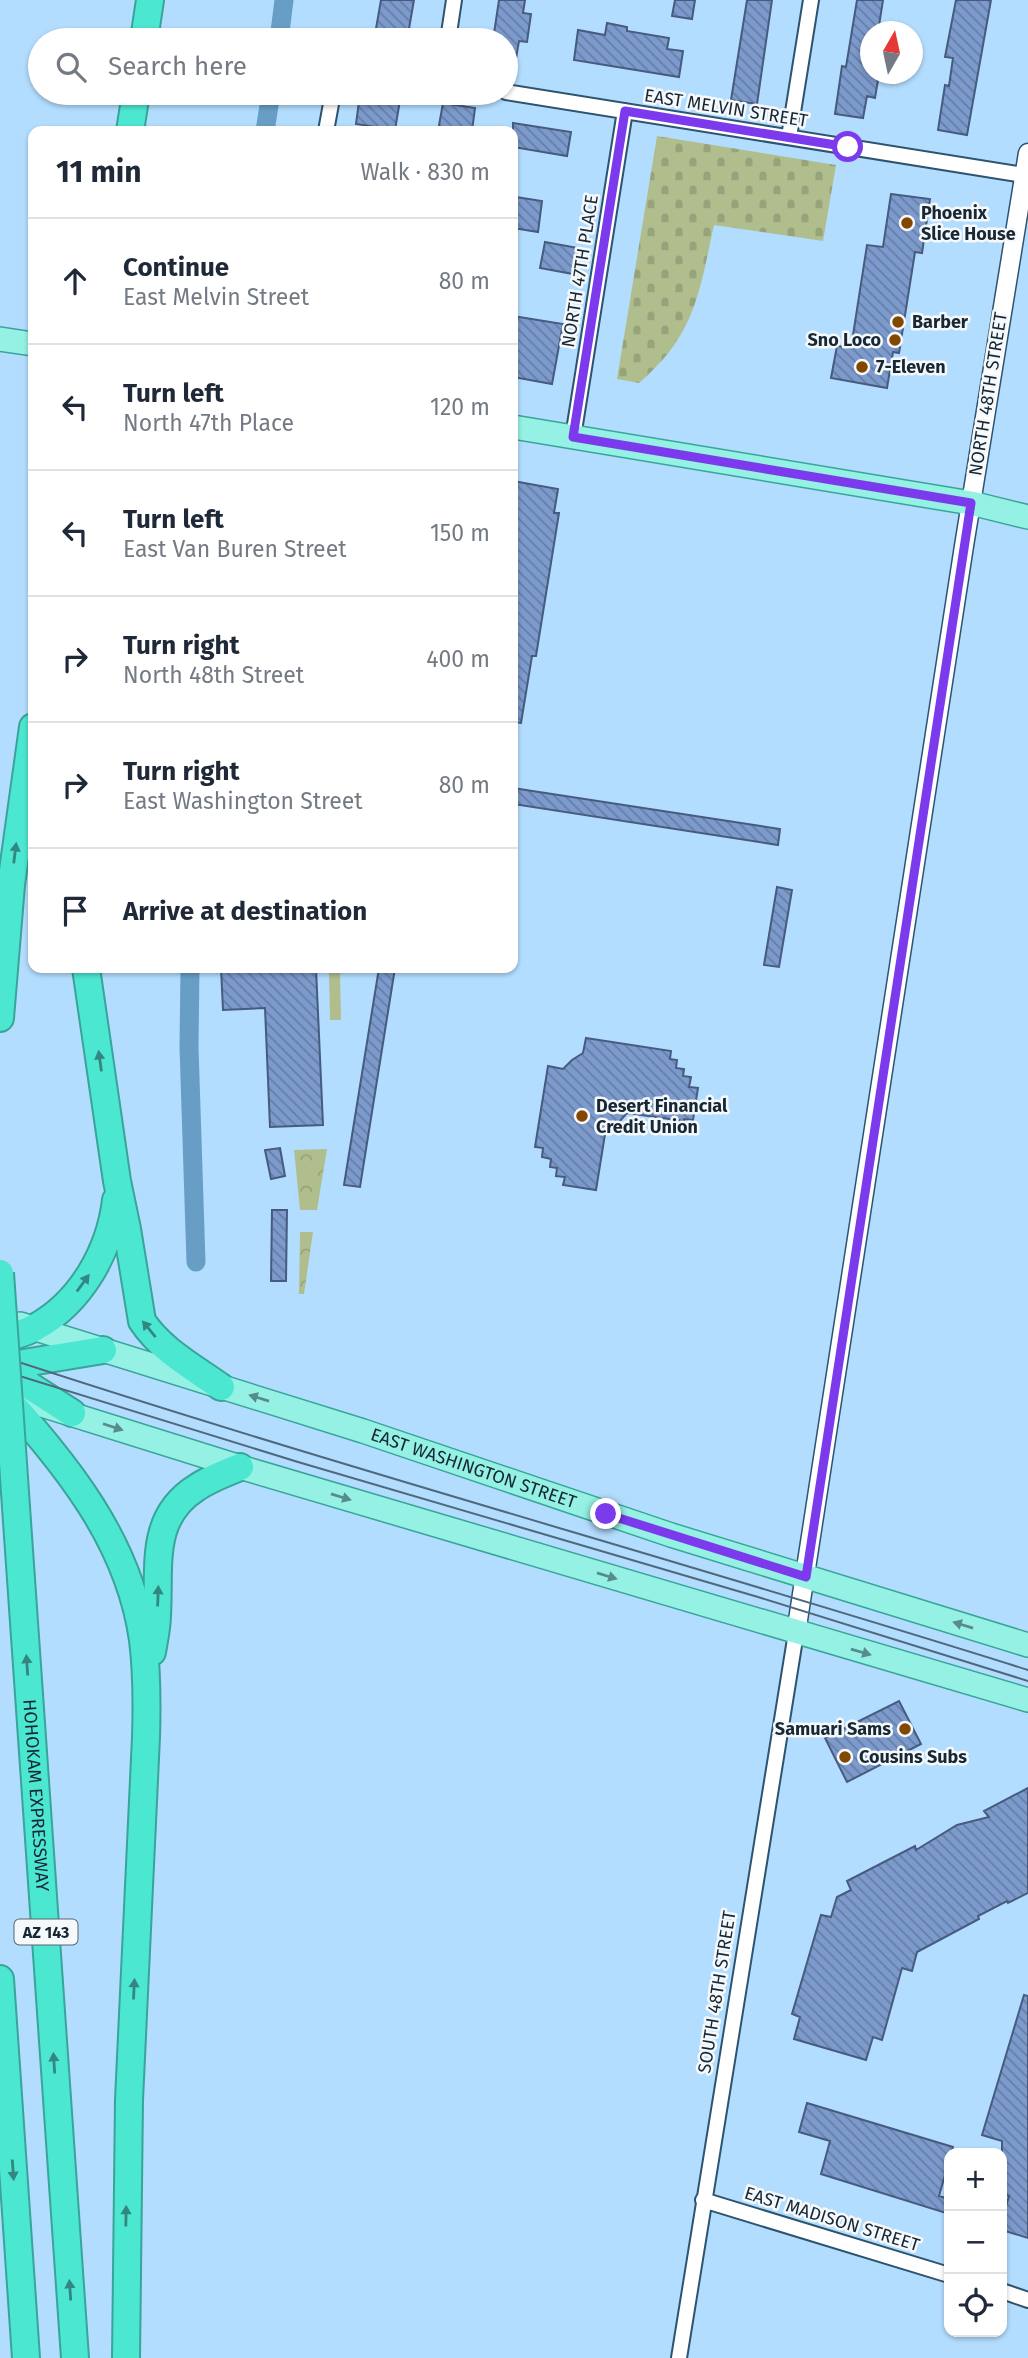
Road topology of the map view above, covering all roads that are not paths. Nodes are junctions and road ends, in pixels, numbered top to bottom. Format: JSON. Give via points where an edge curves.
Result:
{"nodes":[{"id":1,"x":150,"y":0,"type":"edge"},
{"id":2,"x":454,"y":0,"type":"edge"},
{"id":3,"x":811,"y":0,"type":"edge"},
{"id":4,"x":146,"y":28,"type":"edge"},
{"id":5,"x":450,"y":28,"type":"edge"},
{"id":6,"x":518,"y":94,"type":"edge"},
{"id":7,"x":134,"y":105,"type":"edge"},
{"id":8,"x":331,"y":105,"type":"edge"},
{"id":9,"x":625,"y":111,"type":"junction"},
{"id":10,"x":131,"y":126,"type":"edge"},
{"id":11,"x":327,"y":126,"type":"edge"},
{"id":12,"x":789,"y":137,"type":"junction"},
{"id":13,"x":1028,"y":153,"type":"edge"},
{"id":14,"x":1024,"y":175,"type":"junction"},
{"id":15,"x":0,"y":339,"type":"edge"},
{"id":16,"x":28,"y":343,"type":"edge"},
{"id":17,"x":518,"y":428,"type":"edge"},
{"id":18,"x":573,"y":437,"type":"junction"},
{"id":19,"x":971,"y":503,"type":"junction"},
{"id":20,"x":1028,"y":517,"type":"edge"},
{"id":21,"x":28,"y":761,"type":"edge"},
{"id":22,"x":87,"y":973,"type":"edge"},
{"id":23,"x":0,"y":1018,"type":"edge"},
{"id":24,"x":117,"y":1181,"type":"junction"},
{"id":25,"x":0,"y":1273,"type":"edge"},
{"id":26,"x":0,"y":1318,"type":"edge"},
{"id":27,"x":34,"y":1329,"type":"junction"},
{"id":28,"x":0,"y":1340,"type":"edge"},
{"id":29,"x":103,"y":1350,"type":"junction"},
{"id":30,"x":1,"y":1378,"type":"edge"},
{"id":31,"x":221,"y":1387,"type":"junction"},
{"id":32,"x":72,"y":1413,"type":"joint"},
{"id":33,"x":240,"y":1467,"type":"junction"},
{"id":34,"x":806,"y":1577,"type":"junction"},
{"id":35,"x":796,"y":1633,"type":"junction"},
{"id":36,"x":1028,"y":1645,"type":"edge"},
{"id":37,"x":147,"y":1688,"type":"junction"},
{"id":38,"x":1028,"y":1700,"type":"edge"},
{"id":39,"x":0,"y":1979,"type":"edge"},
{"id":40,"x":703,"y":2200,"type":"junction"},
{"id":41,"x":946,"y":2274,"type":"edge"},
{"id":42,"x":1007,"y":2293,"type":"edge"},
{"id":43,"x":1028,"y":2300,"type":"edge"},
{"id":44,"x":26,"y":2358,"type":"edge"},
{"id":45,"x":75,"y":2358,"type":"edge"},
{"id":46,"x":126,"y":2358,"type":"edge"},
{"id":47,"x":679,"y":2358,"type":"edge"}],
"edges":[{"from":1,"to":4,"type":"highway"},
{"from":2,"to":5,"type":"street"},
{"from":3,"to":12,"type":"street"},
{"from":6,"to":9,"type":"street","name":"EAST MELVIN STREET"},
{"from":7,"to":10,"type":"highway"},
{"from":8,"to":11,"type":"street"},
{"from":9,"to":12,"type":"street","name":"EAST MELVIN STREET"},
{"from":9,"to":18,"type":"street","name":"NORTH 47TH PLACE"},
{"from":12,"to":14,"type":"street","name":"EAST MELVIN STREET"},
{"from":13,"to":14,"type":"street","name":"NORTH 48TH STREET"},
{"from":14,"to":19,"type":"street","name":"NORTH 48TH STREET"},
{"from":15,"to":16,"type":"main road"},
{"from":17,"to":18,"type":"main road"},
{"from":18,"to":19,"type":"main road"},
{"from":19,"to":20,"type":"main road"},
{"from":19,"to":34,"type":"street","name":"NORTH 48TH STREET"},
{"from":23,"to":21,"type":"highway","one_way":true,"via":[[10,885]]},
{"from":24,"to":22,"type":"highway","one_way":true},
{"from":27,"to":24,"type":"highway","one_way":true,"via":[[69,1301],[100,1256],[114,1215]]},
{"from":31,"to":24,"type":"highway","one_way":true,"via":[[170,1351],[142,1321]]},
{"from":45,"to":25,"type":"highway","name":"HOHOKAM EXPRESSWAY","number":"AZ 143","one_way":true,"bridge":true},
{"from":26,"to":27,"type":"main road","name":"EAST WASHINGTON STREET"},
{"from":27,"to":28,"type":"highway"},
{"from":27,"to":29,"type":"main road","name":"EAST WASHINGTON STREET"},
{"from":29,"to":30,"type":"highway"},
{"from":29,"to":31,"type":"main road","name":"EAST WASHINGTON STREET"},
{"from":30,"to":32,"type":"highway"},
{"from":30,"to":37,"type":"highway","via":[[116,1547],[139,1618]]},
{"from":34,"to":31,"type":"main road","name":"EAST WASHINGTON STREET","one_way":true},
{"from":32,"to":33,"type":"main road","one_way":true},
{"from":33,"to":35,"type":"main road","one_way":true},
{"from":37,"to":33,"type":"highway","one_way":true,"via":[[163,1526],[176,1504],[195,1488]]},
{"from":34,"to":35,"type":"street","name":"NORTH 48TH STREET"},
{"from":36,"to":34,"type":"main road","name":"EAST WASHINGTON STREET","one_way":true},
{"from":35,"to":38,"type":"main road","one_way":true},
{"from":35,"to":40,"type":"street","name":"SOUTH 48TH STREET"},
{"from":46,"to":37,"type":"highway","one_way":true,"via":[[129,2100]]},
{"from":39,"to":44,"type":"highway","one_way":true},
{"from":40,"to":41,"type":"street","name":"EAST MADISON STREET"},
{"from":40,"to":47,"type":"street","name":"SOUTH 48TH STREET"},
{"from":42,"to":43,"type":"street"}]}
